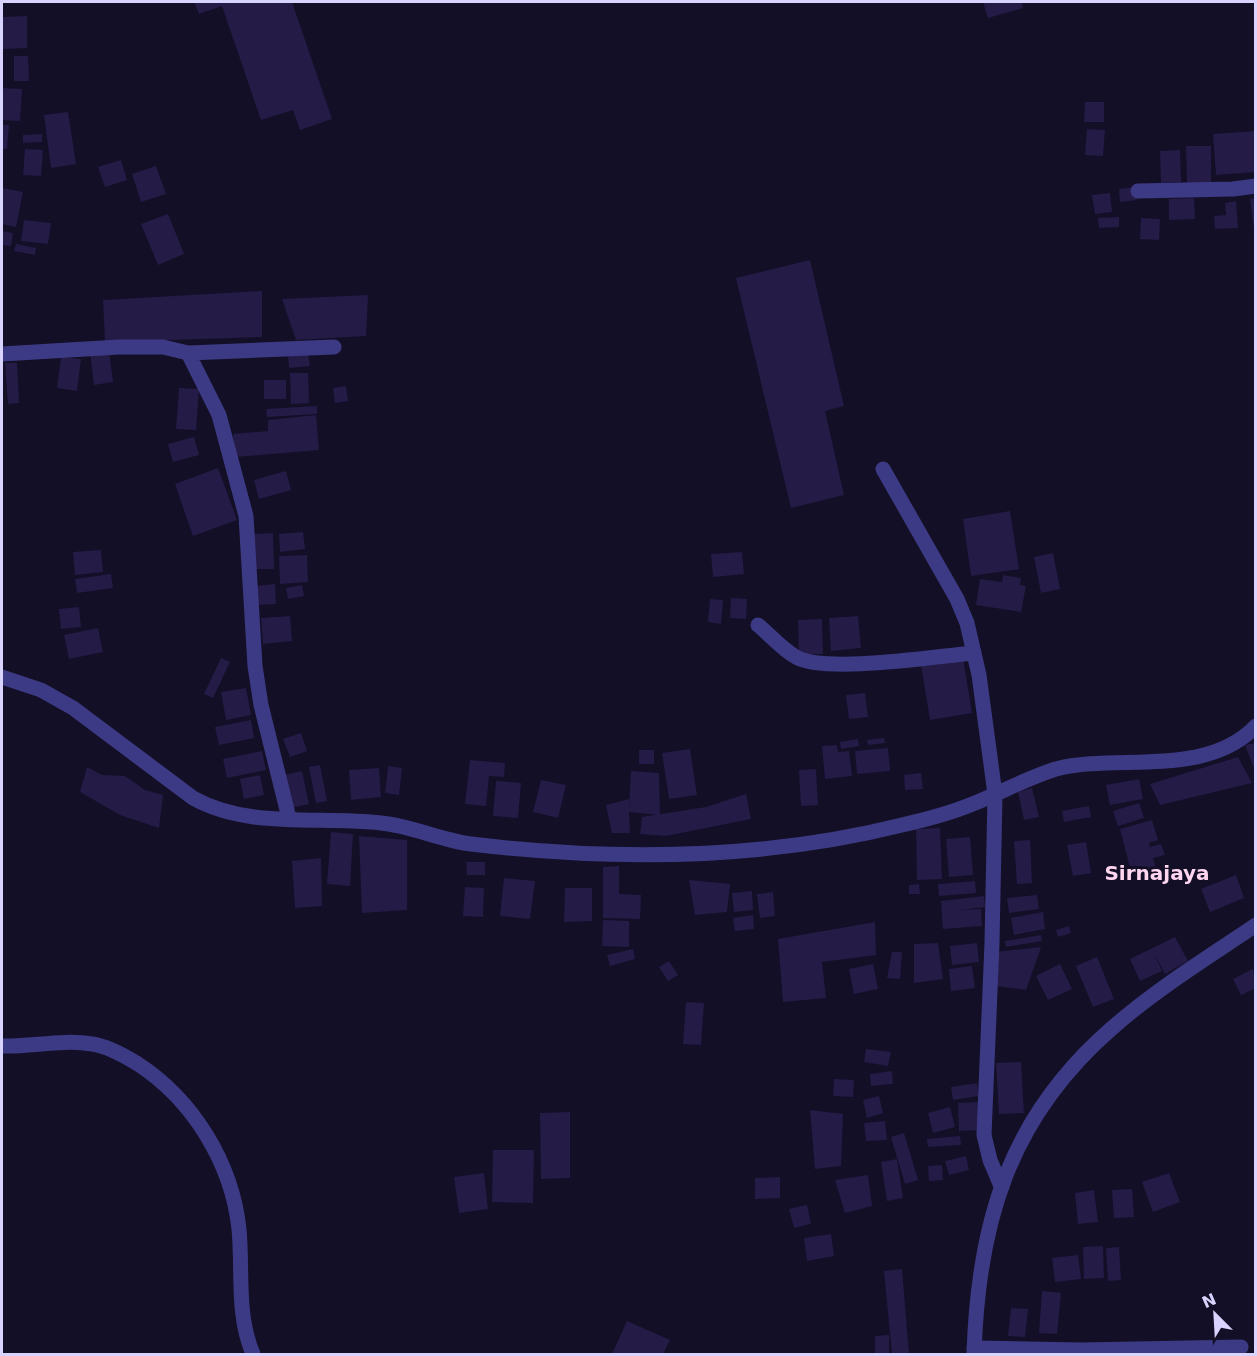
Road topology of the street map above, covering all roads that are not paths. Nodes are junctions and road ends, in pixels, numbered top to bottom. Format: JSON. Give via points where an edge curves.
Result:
{"nodes":[{"id":1,"x":1256,"y":186,"type":"edge"},
{"id":2,"x":1138,"y":191,"type":"dead end"},
{"id":3,"x":334,"y":347,"type":"dead end"},
{"id":4,"x":188,"y":353,"type":"junction"},
{"id":5,"x":2,"y":354,"type":"edge"},
{"id":6,"x":883,"y":469,"type":"dead end"},
{"id":7,"x":758,"y":625,"type":"dead end"},
{"id":8,"x":974,"y":653,"type":"junction"},
{"id":9,"x":2,"y":677,"type":"edge"},
{"id":10,"x":1256,"y":726,"type":"edge"},
{"id":11,"x":995,"y":794,"type":"junction"},
{"id":12,"x":289,"y":818,"type":"junction"},
{"id":13,"x":1256,"y":925,"type":"edge"},
{"id":14,"x":2,"y":1046,"type":"edge"},
{"id":15,"x":1001,"y":1186,"type":"junction"},
{"id":16,"x":1241,"y":1345,"type":"edge"},
{"id":17,"x":974,"y":1351,"type":"edge"},
{"id":18,"x":254,"y":1354,"type":"edge"}],
"edges":[{"from":1,"to":2,"type":"street"},
{"from":3,"to":4,"type":"street"},
{"from":4,"to":5,"type":"street","via":[[163,347]]},
{"from":4,"to":12,"type":"street","via":[[219,416],[246,516],[255,666]]},
{"from":6,"to":8,"type":"street","via":[[957,599]]},
{"from":7,"to":8,"type":"street","via":[[797,658],[821,663]]},
{"from":8,"to":11,"type":"street"},
{"from":9,"to":12,"type":"street","via":[[41,690],[72,708],[174,786],[208,807],[237,816]]},
{"from":10,"to":11,"type":"street","via":[[1240,739],[1192,757],[1057,769]]},
{"from":11,"to":12,"type":"street","via":[[900,826],[738,852],[633,854],[486,846],[392,824]]},
{"from":11,"to":15,"type":"street","via":[[984,1135]]},
{"from":13,"to":15,"type":"street","via":[[1131,1012],[1091,1047],[1063,1076],[1028,1125]]},
{"from":14,"to":18,"type":"street","via":[[93,1044],[124,1055],[149,1072],[192,1113],[220,1163],[236,1209],[240,1297]]},
{"from":15,"to":17,"type":"street","via":[[980,1275]]},
{"from":16,"to":17,"type":"street"}]}
